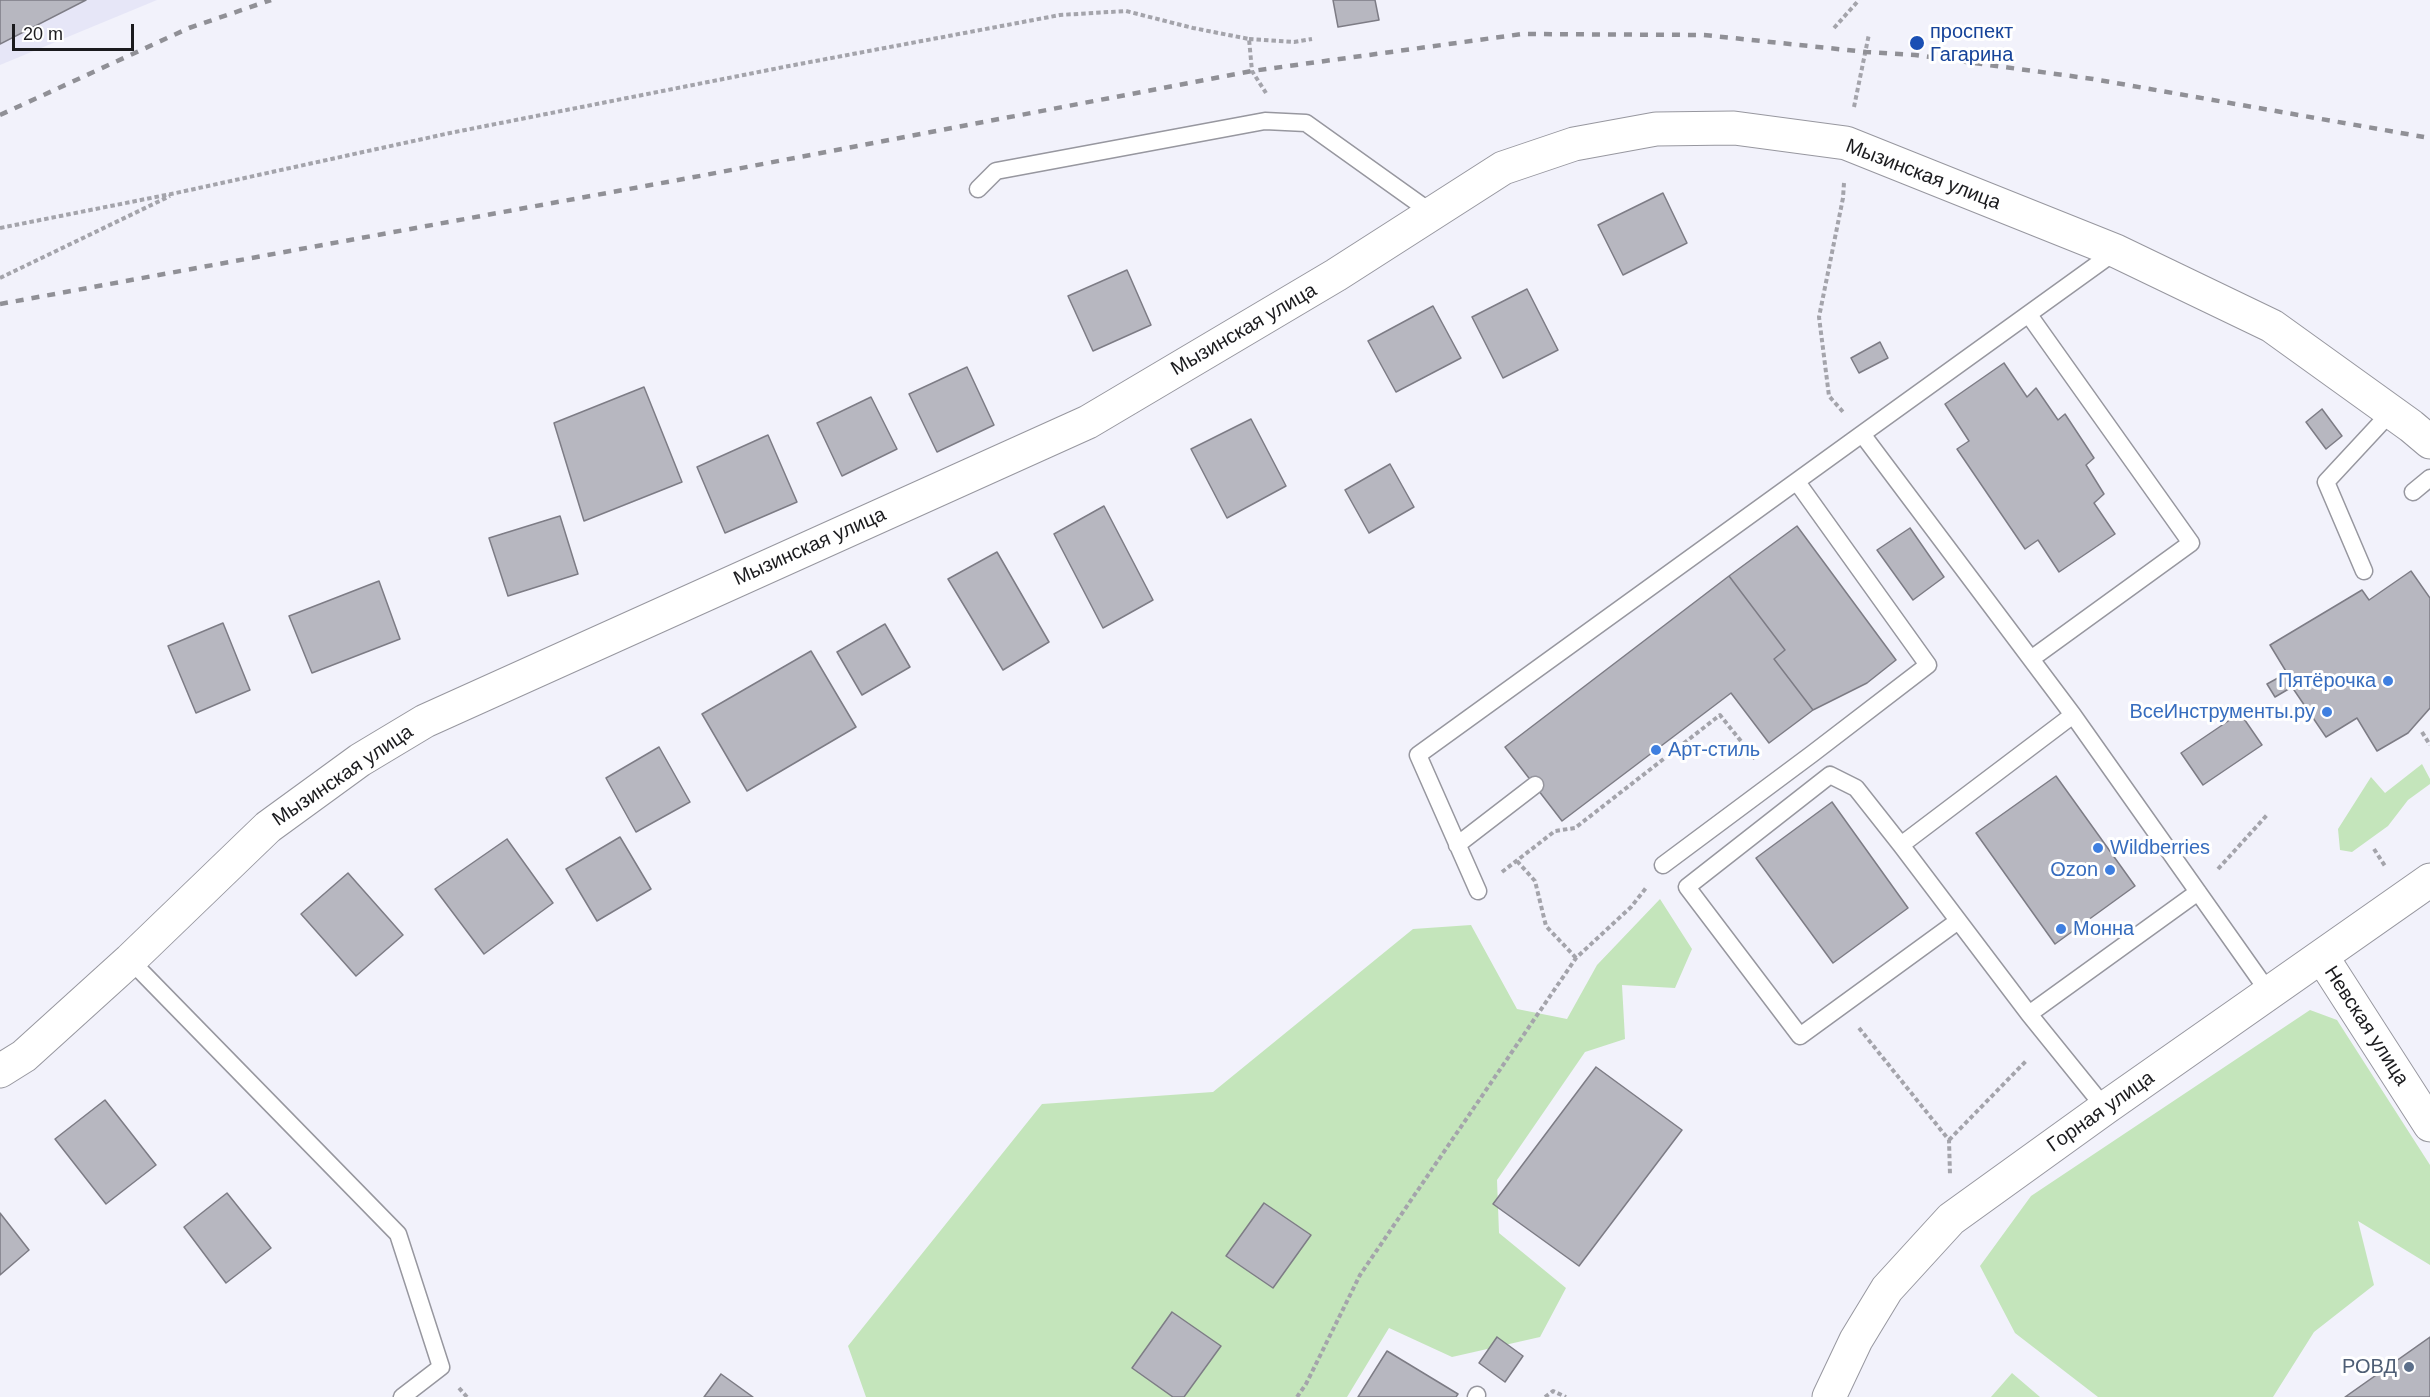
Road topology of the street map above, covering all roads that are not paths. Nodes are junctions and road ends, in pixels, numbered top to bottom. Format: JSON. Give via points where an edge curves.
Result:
{"nodes":[{"id":1,"x":978,"y":189,"type":"dead end"},
{"id":2,"x":1432,"y":213,"type":"junction"},
{"id":3,"x":2116,"y":251,"type":"junction"},
{"id":4,"x":2030,"y":315,"type":"junction"},
{"id":5,"x":2416,"y":426,"type":"edge"},
{"id":6,"x":1862,"y":434,"type":"junction"},
{"id":7,"x":2430,"y":478,"type":"edge"},
{"id":8,"x":1797,"y":482,"type":"junction"},
{"id":9,"x":2413,"y":492,"type":"dead end"},
{"id":10,"x":2364,"y":571,"type":"dead end"},
{"id":11,"x":2031,"y":659,"type":"junction"},
{"id":12,"x":2073,"y":715,"type":"junction"},
{"id":13,"x":1534,"y":785,"type":"dead end"},
{"id":14,"x":1457,"y":844,"type":"junction"},
{"id":15,"x":1901,"y":845,"type":"junction"},
{"id":16,"x":1663,"y":865,"type":"road end"},
{"id":17,"x":2430,"y":880,"type":"edge"},
{"id":18,"x":1478,"y":891,"type":"road end"},
{"id":19,"x":2198,"y":892,"type":"junction"},
{"id":20,"x":1958,"y":921,"type":"junction"},
{"id":21,"x":2322,"y":957,"type":"junction"},
{"id":22,"x":130,"y":960,"type":"junction"},
{"id":23,"x":2270,"y":994,"type":"junction"},
{"id":24,"x":2029,"y":1014,"type":"junction"},
{"id":25,"x":0,"y":1071,"type":"edge"},
{"id":26,"x":2105,"y":1108,"type":"junction"},
{"id":27,"x":2430,"y":1125,"type":"edge"},
{"id":28,"x":402,"y":1397,"type":"edge"},
{"id":29,"x":1828,"y":1397,"type":"edge"}],
"edges":[{"from":1,"to":2,"type":"lane","via":[[996,171],[1265,121],[1306,123]]},
{"from":2,"to":3,"type":"street","name":"Мызинская улица","via":[[1503,168],[1574,144],[1656,129],[1734,128],[1846,143]]},
{"from":2,"to":22,"type":"street","name":"Мызинская улица","via":[[1336,275],[1088,422],[425,721],[360,760],[268,827]]},
{"from":3,"to":4,"type":"lane"},
{"from":3,"to":5,"type":"street","name":"Мызинская улица","via":[[2272,326]]},
{"from":4,"to":6,"type":"lane"},
{"from":4,"to":11,"type":"lane","via":[[2191,543]]},
{"from":5,"to":10,"type":"lane","via":[[2326,482]]},
{"from":6,"to":8,"type":"lane"},
{"from":6,"to":11,"type":"lane"},
{"from":7,"to":9,"type":"lane"},
{"from":8,"to":14,"type":"lane","via":[[1418,754]]},
{"from":8,"to":16,"type":"lane","via":[[1928,664]]},
{"from":11,"to":12,"type":"lane"},
{"from":12,"to":15,"type":"lane"},
{"from":12,"to":19,"type":"lane"},
{"from":13,"to":14,"type":"lane"},
{"from":14,"to":18,"type":"lane"},
{"from":15,"to":20,"type":"lane"},
{"from":15,"to":20,"type":"lane","via":[[1856,788],[1830,775],[1687,887],[1800,1036]]},
{"from":17,"to":21,"type":"street","name":"Горная улица"},
{"from":19,"to":23,"type":"lane"},
{"from":19,"to":24,"type":"lane"},
{"from":20,"to":24,"type":"lane"},
{"from":21,"to":23,"type":"street","name":"Горная улица"},
{"from":21,"to":27,"type":"street","name":"Невская улица"},
{"from":22,"to":25,"type":"street","name":"Мызинская улица","via":[[24,1056]]},
{"from":22,"to":28,"type":"lane","via":[[398,1234],[441,1367]]},
{"from":23,"to":26,"type":"street","name":"Горная улица"},
{"from":24,"to":26,"type":"lane"},
{"from":26,"to":29,"type":"street","name":"Горная улица","via":[[1952,1219],[1887,1289]]}]}
